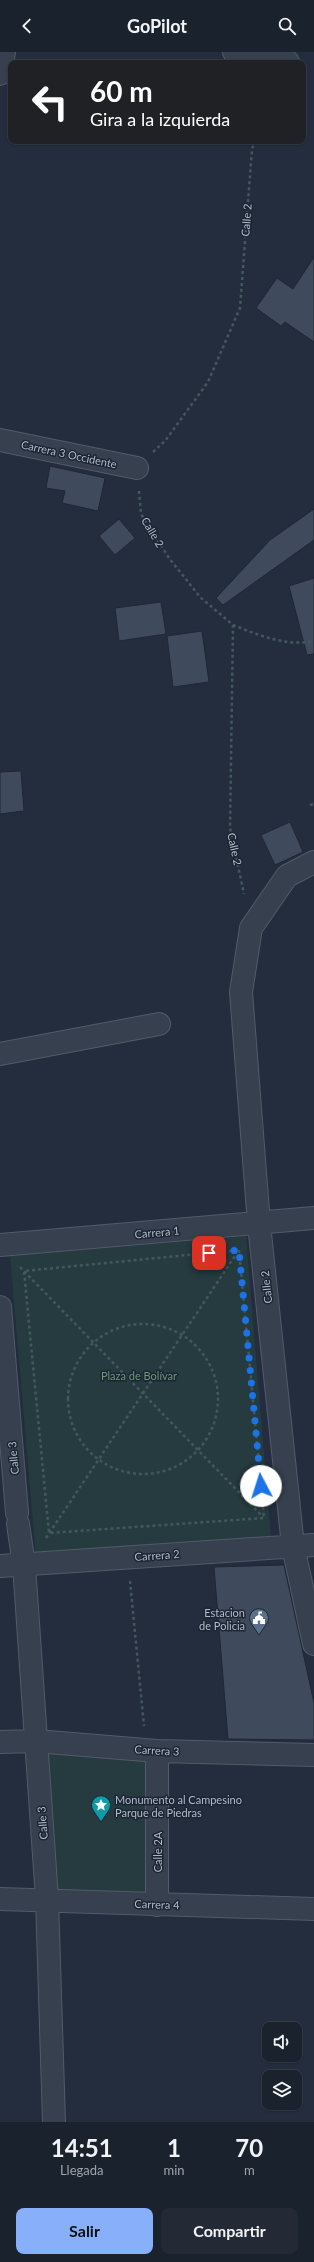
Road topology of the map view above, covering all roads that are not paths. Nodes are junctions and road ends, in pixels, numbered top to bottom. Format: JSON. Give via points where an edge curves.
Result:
{"nodes":[{"id":1,"x":4,"y":52,"type":"edge"},
{"id":2,"x":234,"y":52,"type":"edge"},
{"id":3,"x":277,"y":60,"type":"edge"},
{"id":4,"x":0,"y":74,"type":"edge"},
{"id":5,"x":0,"y":440,"type":"edge"},
{"id":6,"x":138,"y":468,"type":"road end"},
{"id":7,"x":314,"y":862,"type":"edge"},
{"id":8,"x":159,"y":1024,"type":"dead end"},
{"id":9,"x":0,"y":1054,"type":"edge"},
{"id":10,"x":314,"y":1218,"type":"edge"},
{"id":11,"x":259,"y":1224,"type":"junction"},
{"id":12,"x":0,"y":1245,"type":"edge"},
{"id":13,"x":0,"y":1307,"type":"edge"},
{"id":14,"x":304,"y":1546,"type":"edge"},
{"id":15,"x":24,"y":1565,"type":"junction"},
{"id":16,"x":0,"y":1566,"type":"edge"},
{"id":17,"x":314,"y":1644,"type":"edge"},
{"id":18,"x":36,"y":1741,"type":"junction"},
{"id":19,"x":0,"y":1742,"type":"edge"},
{"id":20,"x":152,"y":1751,"type":"junction"},
{"id":21,"x":314,"y":1755,"type":"edge"},
{"id":22,"x":0,"y":1899,"type":"edge"},
{"id":23,"x":47,"y":1899,"type":"junction"},
{"id":24,"x":157,"y":1905,"type":"junction"},
{"id":25,"x":314,"y":1909,"type":"edge"},
{"id":26,"x":54,"y":2122,"type":"edge"}],
"edges":[{"from":1,"to":4,"type":"street"},
{"from":2,"to":3,"type":"street"},
{"from":5,"to":6,"type":"street","name":"Carrera 3 Occidente"},
{"from":7,"to":11,"type":"street","name":"Calle 2","via":[[287,876],[250,928],[241,992]]},
{"from":8,"to":9,"type":"street"},
{"from":10,"to":11,"type":"street","name":"Carrera 1"},
{"from":11,"to":12,"type":"street","name":"Carrera 1"},
{"from":11,"to":14,"type":"street","name":"Calle 2"},
{"from":13,"to":15,"type":"street","name":"Calle 3"},
{"from":14,"to":15,"type":"street","name":"Carrera 2"},
{"from":14,"to":17,"type":"street","name":"Calle 2"},
{"from":15,"to":16,"type":"street","name":"Carrera 2"},
{"from":15,"to":18,"type":"street","name":"Calle 3"},
{"from":18,"to":19,"type":"street","name":"Carrera 3"},
{"from":18,"to":20,"type":"street","name":"Carrera 3"},
{"from":18,"to":23,"type":"street","name":"Calle 3"},
{"from":20,"to":21,"type":"street","name":"Carrera 3"},
{"from":20,"to":24,"type":"street","name":"Calle 2A"},
{"from":22,"to":23,"type":"street","name":"Carrera 4"},
{"from":23,"to":24,"type":"street","name":"Carrera 4"},
{"from":23,"to":26,"type":"street","name":"Calle 3"},
{"from":24,"to":25,"type":"street","name":"Carrera 4"}]}
